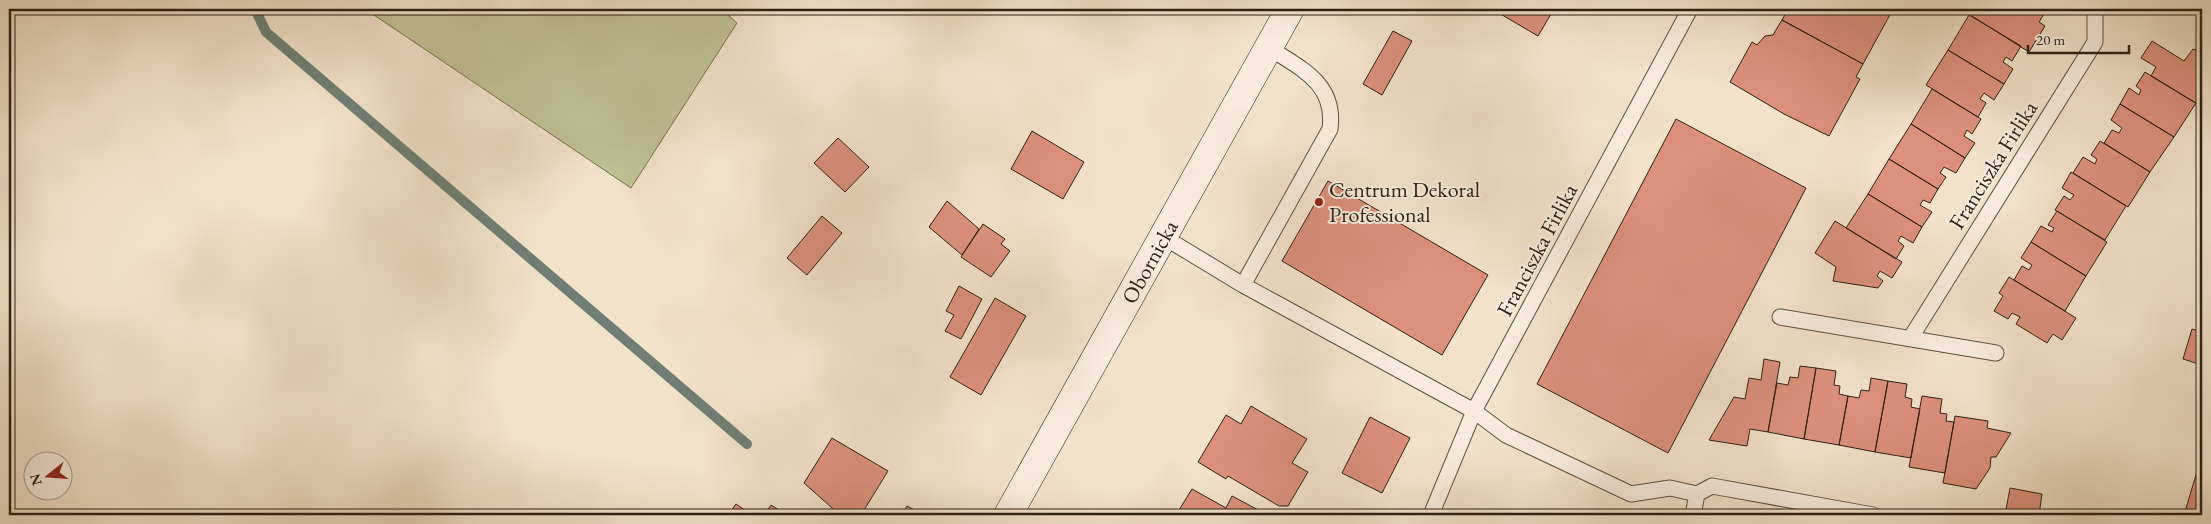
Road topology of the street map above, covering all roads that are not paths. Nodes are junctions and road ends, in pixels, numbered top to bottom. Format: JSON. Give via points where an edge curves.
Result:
{"nodes":[{"id":1,"x":1290,"y":9,"type":"edge"},
{"id":2,"x":1690,"y":9,"type":"edge"},
{"id":3,"x":2095,"y":9,"type":"edge"},
{"id":4,"x":1268,"y":47,"type":"junction"},
{"id":5,"x":1162,"y":236,"type":"junction"},
{"id":6,"x":1243,"y":285,"type":"junction"},
{"id":7,"x":1780,"y":317,"type":"dead end"},
{"id":8,"x":1910,"y":339,"type":"junction"},
{"id":9,"x":1996,"y":353,"type":"dead end"},
{"id":10,"x":1474,"y":411,"type":"junction"},
{"id":11,"x":1697,"y":494,"type":"junction"},
{"id":12,"x":1008,"y":515,"type":"edge"},
{"id":13,"x":1431,"y":515,"type":"edge"},
{"id":14,"x":1692,"y":515,"type":"edge"},
{"id":15,"x":1874,"y":515,"type":"edge"}],
"edges":[{"from":1,"to":4,"type":"main road","name":"Obornicka"},
{"from":2,"to":10,"type":"lane","name":"Franciszka Firlika"},
{"from":3,"to":8,"type":"lane","name":"Franciszka Firlika","via":[[2095,42]]},
{"from":4,"to":5,"type":"main road","name":"Obornicka"},
{"from":4,"to":6,"type":"lane","via":[[1308,73],[1322,87],[1332,114],[1330,129]]},
{"from":5,"to":6,"type":"lane"},
{"from":5,"to":12,"type":"main road","name":"Obornicka"},
{"from":6,"to":10,"type":"lane"},
{"from":7,"to":8,"type":"lane"},
{"from":8,"to":9,"type":"lane"},
{"from":10,"to":11,"type":"lane","via":[[1506,435],[1630,494],[1670,488]]},
{"from":10,"to":13,"type":"lane","name":"Franciszka Firlika"},
{"from":11,"to":14,"type":"lane"},
{"from":11,"to":15,"type":"lane","via":[[1712,486]]}]}
